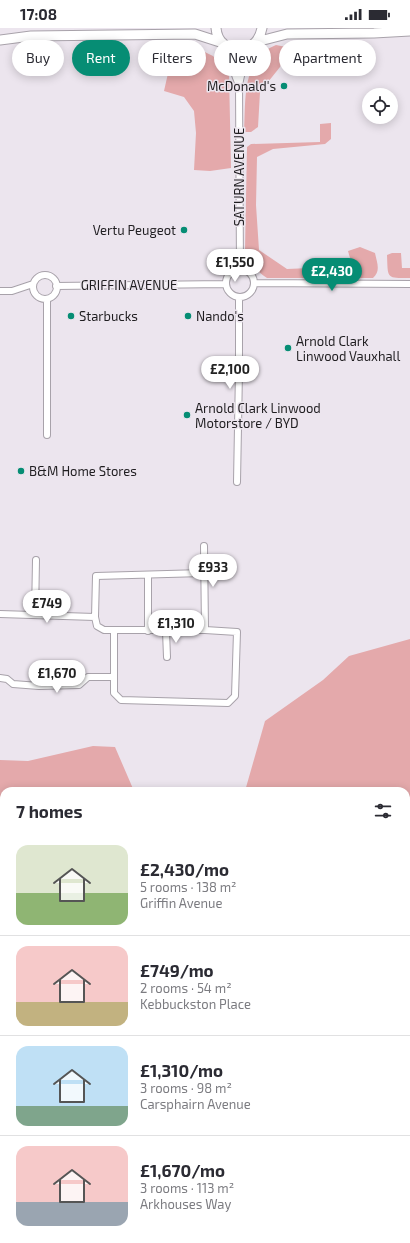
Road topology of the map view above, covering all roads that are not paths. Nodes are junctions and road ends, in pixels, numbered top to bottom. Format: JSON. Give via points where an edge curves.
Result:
{"nodes":[{"id":1,"x":216,"y":28,"type":"edge"},
{"id":2,"x":262,"y":28,"type":"edge"},
{"id":3,"x":410,"y":31,"type":"edge"},
{"id":4,"x":0,"y":40,"type":"edge"},
{"id":5,"x":214,"y":40,"type":"edge"},
{"id":6,"x":221,"y":40,"type":"edge"},
{"id":7,"x":257,"y":40,"type":"edge"},
{"id":8,"x":266,"y":40,"type":"edge"},
{"id":9,"x":236,"y":76,"type":"edge"},
{"id":10,"x":241,"y":76,"type":"edge"},
{"id":11,"x":239,"y":85,"type":"junction"},
{"id":12,"x":240,"y":268,"type":"junction"},
{"id":13,"x":254,"y":283,"type":"junction"},
{"id":14,"x":33,"y":284,"type":"junction"},
{"id":15,"x":225,"y":284,"type":"junction"},
{"id":16,"x":410,"y":284,"type":"edge"},
{"id":17,"x":56,"y":286,"type":"junction"},
{"id":18,"x":0,"y":291,"type":"edge"},
{"id":19,"x":239,"y":297,"type":"junction"},
{"id":20,"x":47,"y":299,"type":"junction"},
{"id":21,"x":47,"y":435,"type":"dead end"},
{"id":22,"x":237,"y":482,"type":"dead end"},
{"id":23,"x":204,"y":546,"type":"dead end"},
{"id":24,"x":36,"y":560,"type":"dead end"},
{"id":25,"x":203,"y":573,"type":"junction"},
{"id":26,"x":148,"y":575,"type":"junction"},
{"id":27,"x":0,"y":614,"type":"edge"},
{"id":28,"x":35,"y":615,"type":"junction"},
{"id":29,"x":95,"y":617,"type":"junction"},
{"id":30,"x":114,"y":630,"type":"junction"},
{"id":31,"x":205,"y":630,"type":"junction"},
{"id":32,"x":148,"y":631,"type":"junction"},
{"id":33,"x":166,"y":631,"type":"junction"},
{"id":34,"x":167,"y":657,"type":"dead end"},
{"id":35,"x":114,"y":677,"type":"junction"},
{"id":36,"x":0,"y":678,"type":"edge"}],
"edges":[{"from":1,"to":6,"type":"main road"},
{"from":2,"to":7,"type":"main road"},
{"from":3,"to":8,"type":"main road","via":[[287,34]]},
{"from":4,"to":5,"type":"main road","via":[[31,36],[196,34]]},
{"from":9,"to":11,"type":"street","name":"SATURN AVENUE"},
{"from":10,"to":11,"type":"street","name":"SATURN AVENUE"},
{"from":11,"to":12,"type":"street","name":"SATURN AVENUE"},
{"from":12,"to":13,"type":"street","via":[[251,274]]},
{"from":12,"to":15,"type":"street","via":[[230,272]]},
{"from":13,"to":16,"type":"street"},
{"from":13,"to":19,"type":"street","via":[[250,293]]},
{"from":14,"to":17,"type":"street","via":[[37,278],[44,275],[54,279]]},
{"from":14,"to":18,"type":"street","via":[[12,291]]},
{"from":14,"to":20,"type":"street","via":[[36,295]]},
{"from":15,"to":17,"type":"street","name":"GRIFFIN AVENUE"},
{"from":15,"to":19,"type":"street","via":[[230,294]]},
{"from":17,"to":20,"type":"street","via":[[55,293]]},
{"from":19,"to":22,"type":"street"},
{"from":20,"to":21,"type":"street"},
{"from":23,"to":25,"type":"street"},
{"from":24,"to":28,"type":"street"},
{"from":25,"to":26,"type":"street"},
{"from":25,"to":31,"type":"street"},
{"from":26,"to":29,"type":"street","via":[[96,576]]},
{"from":26,"to":32,"type":"street"},
{"from":27,"to":28,"type":"street"},
{"from":28,"to":29,"type":"street"},
{"from":29,"to":30,"type":"street","via":[[97,626],[104,630]]},
{"from":30,"to":32,"type":"street"},
{"from":30,"to":35,"type":"street"},
{"from":31,"to":33,"type":"street"},
{"from":31,"to":35,"type":"street","via":[[237,632],[235,696],[228,703],[121,700],[114,693]]},
{"from":32,"to":33,"type":"street"},
{"from":33,"to":34,"type":"street"},
{"from":35,"to":36,"type":"street","via":[[88,678],[79,685],[56,686],[13,684],[7,679]]}]}
